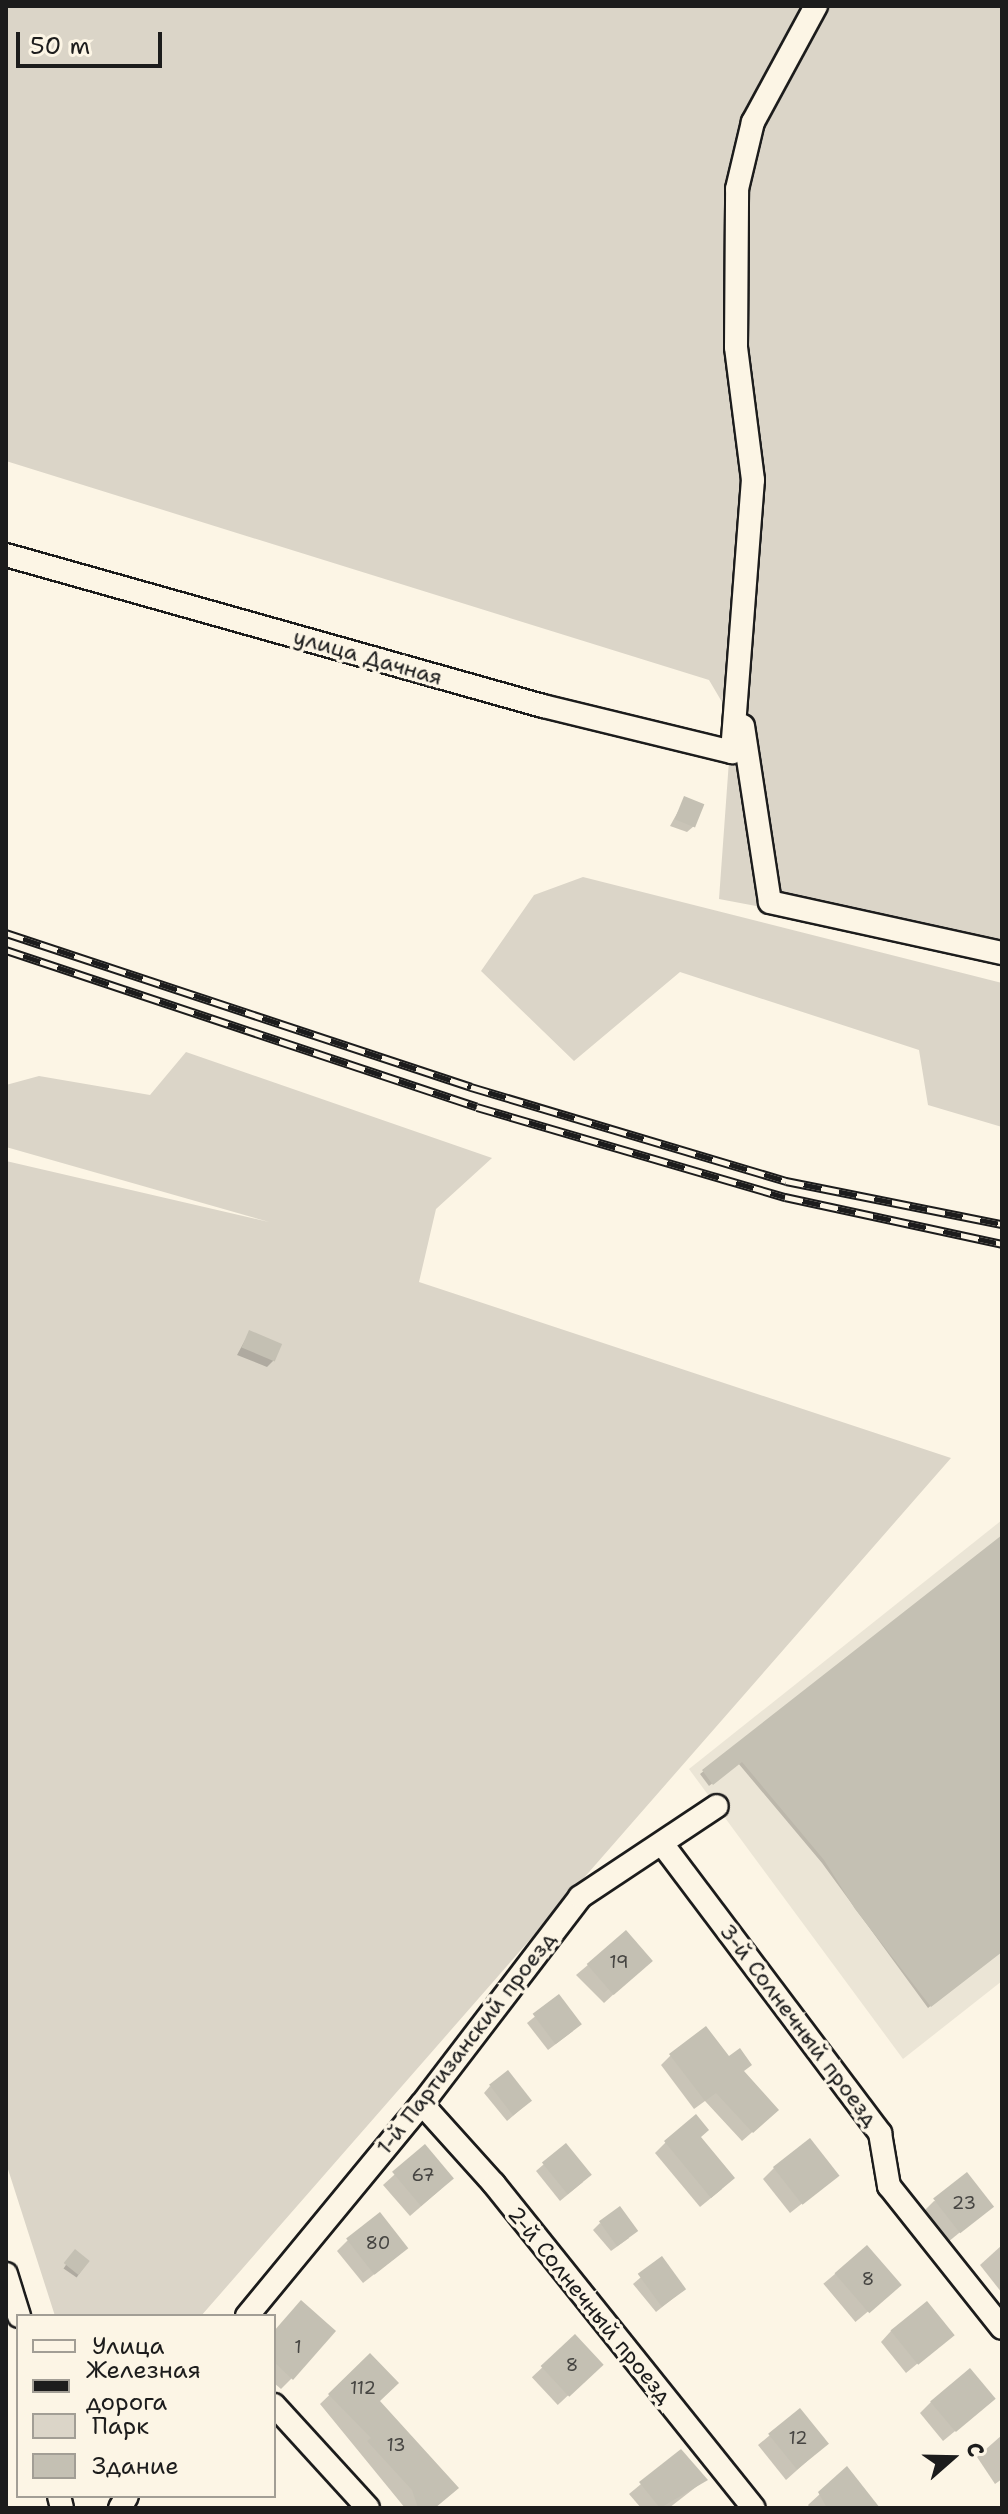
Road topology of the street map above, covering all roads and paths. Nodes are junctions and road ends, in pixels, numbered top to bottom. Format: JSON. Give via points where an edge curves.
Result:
{"nodes":[{"id":1,"x":816,"y":6,"type":"edge"},
{"id":2,"x":6,"y":555,"type":"edge"},
{"id":3,"x":736,"y":681,"type":"junction"},
{"id":4,"x":1002,"y":953,"type":"edge"},
{"id":5,"x":717,"y":1806,"type":"dead end"},
{"id":6,"x":663,"y":1845,"type":"junction"},
{"id":7,"x":422,"y":2104,"type":"junction"},
{"id":8,"x":6,"y":2274,"type":"edge"},
{"id":9,"x":18,"y":2314,"type":"edge"},
{"id":10,"x":249,"y":2314,"type":"edge"},
{"id":11,"x":1002,"y":2328,"type":"edge"},
{"id":12,"x":276,"y":2407,"type":"edge"},
{"id":13,"x":368,"y":2508,"type":"edge"},
{"id":14,"x":754,"y":2508,"type":"edge"}],
"edges":[{"from":1,"to":3,"type":"street","via":[[753,122],[737,189],[736,347],[753,480],[747,606]]},
{"from":2,"to":3,"type":"street","name":"улица Дачная","via":[[543,706],[732,752]]},
{"from":3,"to":4,"type":"street","via":[[770,902]]},
{"from":5,"to":6,"type":"street","name":"1-й Партизанский проезд"},
{"from":6,"to":7,"type":"street","name":"1-й Партизанский проезд","via":[[580,1897]]},
{"from":6,"to":11,"type":"street","name":"3-й Солнечный проезд","via":[[880,2133],[889,2186]]},
{"from":7,"to":10,"type":"street","name":"1-й Партизанский проезд"},
{"from":7,"to":14,"type":"street","name":"2-й Солнечный проезд","via":[[494,2184]]},
{"from":8,"to":9,"type":"street"},
{"from":12,"to":13,"type":"street"}]}
